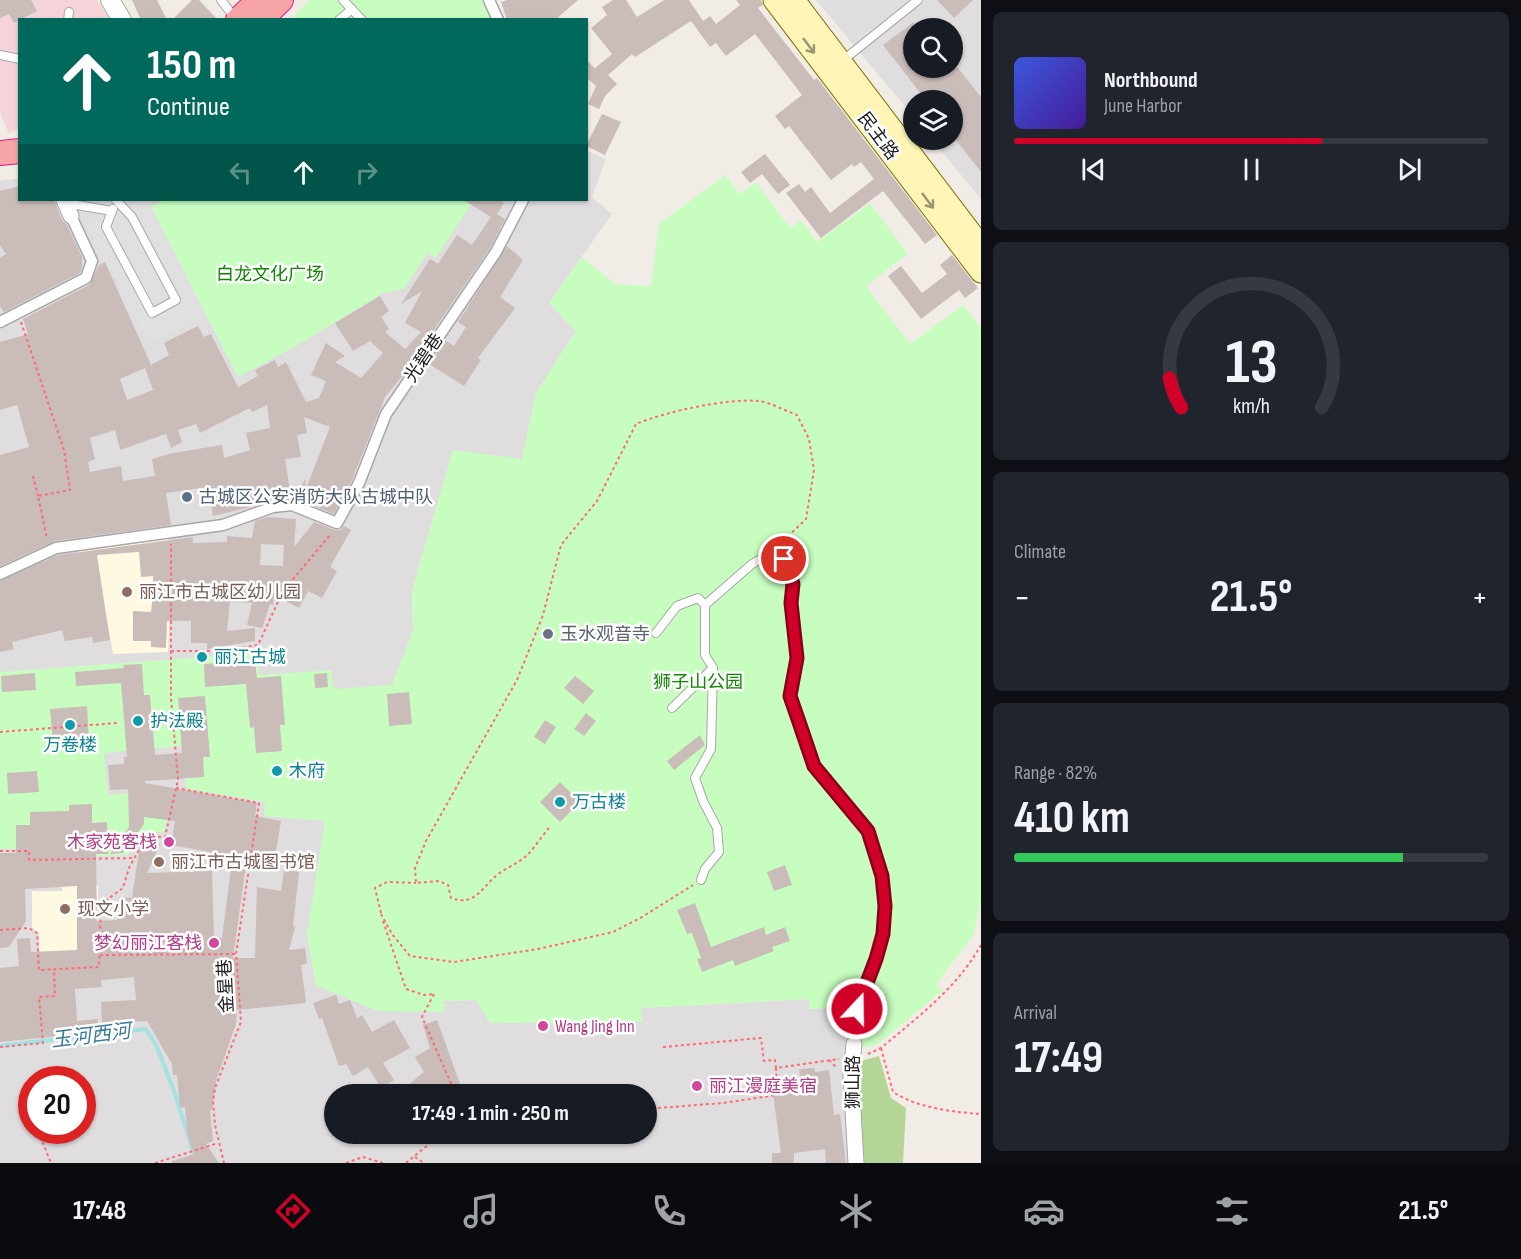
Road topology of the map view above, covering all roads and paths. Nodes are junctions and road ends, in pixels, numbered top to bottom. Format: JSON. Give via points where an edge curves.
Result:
{"nodes":[{"id":1,"x":110,"y":0,"type":"edge"},
{"id":2,"x":220,"y":0,"type":"edge"},
{"id":3,"x":259,"y":0,"type":"edge"},
{"id":4,"x":280,"y":0,"type":"edge"},
{"id":5,"x":344,"y":0,"type":"edge"},
{"id":6,"x":489,"y":0,"type":"edge"},
{"id":7,"x":774,"y":0,"type":"edge"},
{"id":8,"x":794,"y":0,"type":"edge"},
{"id":9,"x":918,"y":0,"type":"edge"},
{"id":10,"x":352,"y":9,"type":"junction"},
{"id":11,"x":121,"y":18,"type":"edge"},
{"id":12,"x":235,"y":18,"type":"edge"},
{"id":13,"x":239,"y":18,"type":"edge"},
{"id":14,"x":262,"y":18,"type":"edge"},
{"id":15,"x":341,"y":18,"type":"edge"},
{"id":16,"x":360,"y":18,"type":"edge"},
{"id":17,"x":497,"y":18,"type":"edge"},
{"id":18,"x":0,"y":55,"type":"edge"},
{"id":19,"x":18,"y":59,"type":"edge"},
{"id":20,"x":841,"y":62,"type":"junction"},
{"id":21,"x":18,"y":151,"type":"edge"},
{"id":22,"x":0,"y":153,"type":"edge"},
{"id":23,"x":18,"y":166,"type":"edge"},
{"id":24,"x":0,"y":168,"type":"edge"},
{"id":25,"x":116,"y":201,"type":"edge"},
{"id":26,"x":117,"y":201,"type":"edge"},
{"id":27,"x":522,"y":201,"type":"edge"},
{"id":28,"x":66,"y":206,"type":"edge"},
{"id":29,"x":112,"y":212,"type":"junction"},
{"id":30,"x":981,"y":246,"type":"edge"},
{"id":31,"x":981,"y":272,"type":"edge"},
{"id":32,"x":18,"y":314,"type":"junction"},
{"id":33,"x":0,"y":322,"type":"edge"},
{"id":34,"x":33,"y":476,"type":"dead end"},
{"id":35,"x":38,"y":496,"type":"junction"},
{"id":36,"x":337,"y":523,"type":"junction"},
{"id":37,"x":171,"y":532,"type":"junction"},
{"id":38,"x":50,"y":551,"type":"junction"},
{"id":39,"x":768,"y":555,"type":"junction"},
{"id":40,"x":0,"y":574,"type":"edge"},
{"id":41,"x":705,"y":605,"type":"junction"},
{"id":42,"x":656,"y":633,"type":"dead end"},
{"id":43,"x":171,"y":651,"type":"junction"},
{"id":44,"x":713,"y":668,"type":"junction"},
{"id":45,"x":672,"y":708,"type":"dead end"},
{"id":46,"x":117,"y":723,"type":"dead end"},
{"id":47,"x":0,"y":732,"type":"edge"},
{"id":48,"x":176,"y":788,"type":"junction"},
{"id":49,"x":549,"y":828,"type":"dead end"},
{"id":50,"x":0,"y":851,"type":"edge"},
{"id":51,"x":135,"y":858,"type":"junction"},
{"id":52,"x":701,"y":880,"type":"joint"},
{"id":53,"x":416,"y":883,"type":"junction"},
{"id":54,"x":381,"y":914,"type":"junction"},
{"id":55,"x":0,"y":930,"type":"edge"},
{"id":56,"x":981,"y":945,"type":"edge"},
{"id":57,"x":236,"y":954,"type":"junction"},
{"id":58,"x":100,"y":955,"type":"junction"},
{"id":59,"x":54,"y":969,"type":"junction"},
{"id":60,"x":0,"y":1047,"type":"edge"},
{"id":61,"x":663,"y":1047,"type":"dead end"},
{"id":62,"x":881,"y":1048,"type":"junction"},
{"id":63,"x":857,"y":1050,"type":"junction"},
{"id":64,"x":847,"y":1058,"type":"dead end"},
{"id":65,"x":776,"y":1068,"type":"junction"},
{"id":66,"x":451,"y":1084,"type":"edge"},
{"id":67,"x":657,"y":1108,"type":"edge"},
{"id":68,"x":981,"y":1114,"type":"edge"},
{"id":69,"x":219,"y":1143,"type":"junction"},
{"id":70,"x":43,"y":1144,"type":"edge"},
{"id":71,"x":429,"y":1144,"type":"edge"},
{"id":72,"x":415,"y":1157,"type":"junction"},
{"id":73,"x":51,"y":1163,"type":"edge"},
{"id":74,"x":155,"y":1163,"type":"edge"},
{"id":75,"x":224,"y":1163,"type":"edge"},
{"id":76,"x":346,"y":1163,"type":"edge"},
{"id":77,"x":383,"y":1163,"type":"edge"},
{"id":78,"x":406,"y":1163,"type":"edge"},
{"id":79,"x":424,"y":1163,"type":"edge"},
{"id":80,"x":856,"y":1163,"type":"edge"}],
"edges":[{"from":1,"to":11,"type":"street"},
{"from":2,"to":12,"type":"lane"},
{"from":3,"to":13,"type":"highway"},
{"from":4,"to":14,"type":"highway"},
{"from":5,"to":10,"type":"lane"},
{"from":6,"to":17,"type":"street"},
{"from":7,"to":31,"type":"main road","name":"民主路","one_way":true},
{"from":8,"to":20,"type":"main road","name":"民主路"},
{"from":9,"to":20,"type":"lane"},
{"from":10,"to":15,"type":"lane"},
{"from":10,"to":16,"type":"lane"},
{"from":18,"to":19,"type":"lane"},
{"from":20,"to":30,"type":"main road","name":"民主路"},
{"from":21,"to":22,"type":"highway"},
{"from":23,"to":24,"type":"highway"},
{"from":25,"to":29,"type":"lane"},
{"from":26,"to":29,"type":"lane","via":[[132,217],[176,300],[152,313],[106,227]]},
{"from":27,"to":36,"type":"street","name":"光碧巷","via":[[496,252],[386,414],[359,483]]},
{"from":28,"to":29,"type":"lane"},
{"from":28,"to":32,"type":"street","via":[[92,261],[86,278]]},
{"from":32,"to":33,"type":"street"},
{"from":32,"to":35,"type":"path","via":[[64,450],[70,490]]},
{"from":34,"to":35,"type":"path"},
{"from":35,"to":38,"type":"path"},
{"from":36,"to":37,"type":"street","via":[[292,505],[273,507],[224,525]]},
{"from":36,"to":43,"type":"path","via":[[283,591],[258,645],[223,651]]},
{"from":37,"to":38,"type":"street"},
{"from":37,"to":43,"type":"path"},
{"from":38,"to":40,"type":"street"},
{"from":39,"to":41,"type":"lane"},
{"from":39,"to":53,"type":"path","via":[[806,519],[814,470],[809,439],[797,415],[759,401],[717,404],[636,424],[597,501],[561,545],[543,615],[517,680],[426,841],[415,868]]},
{"from":39,"to":63,"type":"lane","name":"狮山路","via":[[784,559],[793,584],[791,603],[797,658],[790,696],[805,742],[822,777],[868,831],[882,876],[883,934],[857,1009]]},
{"from":41,"to":42,"type":"lane","via":[[698,598],[677,606]]},
{"from":41,"to":44,"type":"lane","via":[[705,655]]},
{"from":43,"to":48,"type":"path"},
{"from":44,"to":45,"type":"lane"},
{"from":44,"to":52,"type":"lane","via":[[711,749],[695,778],[717,828],[718,852]]},
{"from":46,"to":47,"type":"path"},
{"from":48,"to":51,"type":"path","via":[[165,837],[146,837]]},
{"from":48,"to":57,"type":"path","name":"金星巷","via":[[259,803]]},
{"from":49,"to":53,"type":"path","via":[[526,856],[496,876],[483,892],[467,900],[451,898],[448,885],[439,881]]},
{"from":50,"to":51,"type":"path","via":[[29,851],[30,860]]},
{"from":51,"to":58,"type":"path","via":[[123,888],[100,904]]},
{"from":52,"to":54,"type":"path","via":[[613,932],[454,962],[410,956]]},
{"from":53,"to":54,"type":"path","via":[[387,882],[375,888]]},
{"from":54,"to":66,"type":"path","via":[[406,989],[434,994],[422,1017]]},
{"from":55,"to":59,"type":"path","via":[[29,928],[37,933],[39,970]]},
{"from":56,"to":62,"type":"path","via":[[951,989]]},
{"from":57,"to":58,"type":"path"},
{"from":57,"to":69,"type":"path","name":"金星巷","via":[[241,1022],[215,1088]]},
{"from":58,"to":59,"type":"path","via":[[99,967]]},
{"from":59,"to":60,"type":"path","via":[[55,996],[39,997],[43,1043]]},
{"from":61,"to":65,"type":"path","via":[[761,1038],[764,1061],[775,1060]]},
{"from":62,"to":63,"type":"path"},
{"from":62,"to":68,"type":"path","via":[[893,1092],[907,1101]]},
{"from":63,"to":80,"type":"street","name":"狮山路","via":[[850,1075]]},
{"from":64,"to":65,"type":"path"},
{"from":65,"to":67,"type":"path","via":[[777,1095]]},
{"from":69,"to":74,"type":"path"},
{"from":69,"to":75,"type":"path","name":"金星巷"},
{"from":70,"to":73,"type":"path"},
{"from":71,"to":72,"type":"path"},
{"from":72,"to":78,"type":"path"},
{"from":72,"to":79,"type":"path"},
{"from":76,"to":77,"type":"path","via":[[363,1157]]}]}
